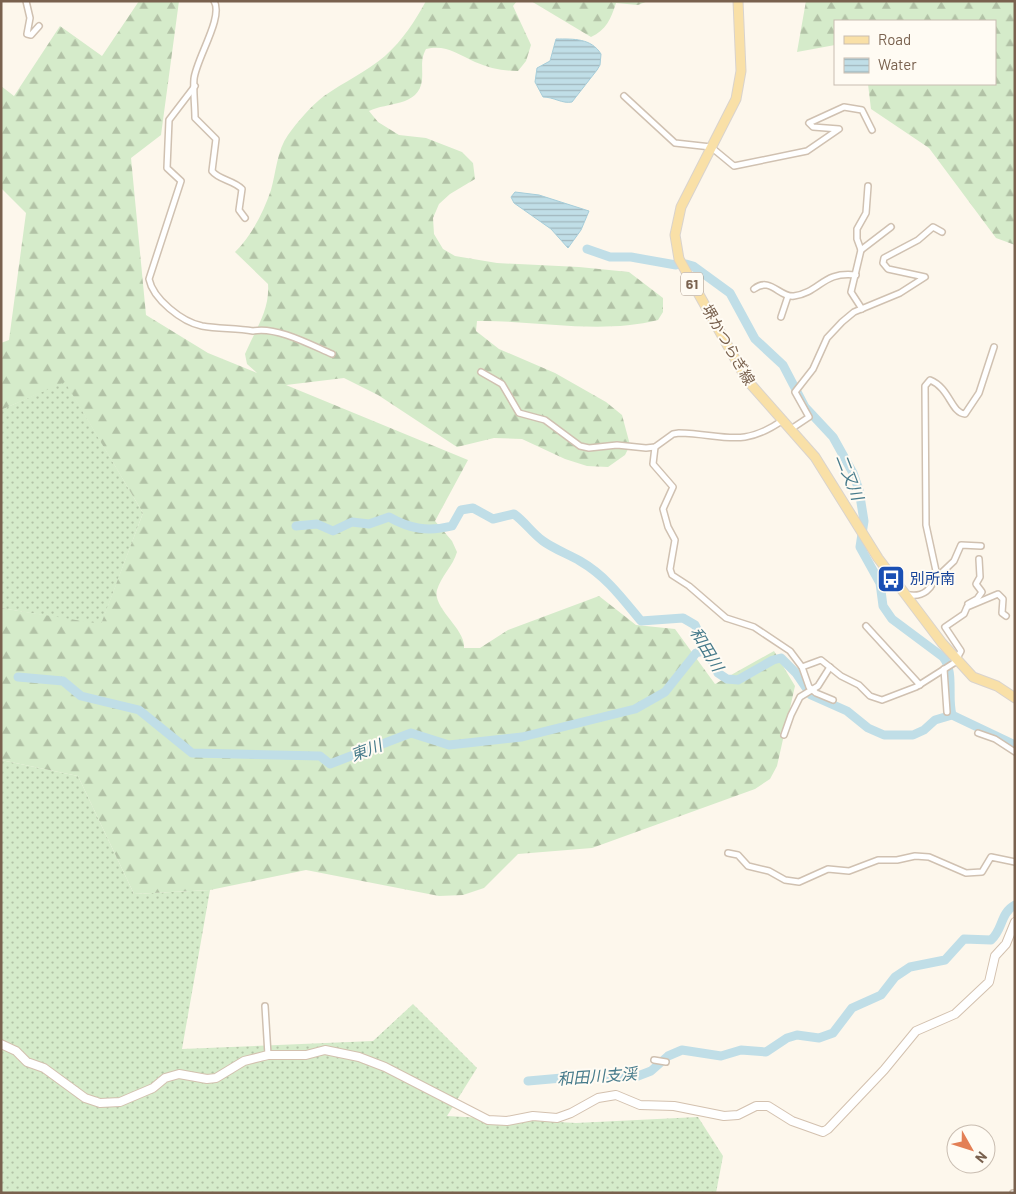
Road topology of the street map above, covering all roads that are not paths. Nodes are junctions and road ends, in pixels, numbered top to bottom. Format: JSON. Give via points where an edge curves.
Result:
{"nodes":[{"id":1,"x":26,"y":1,"type":"edge"},
{"id":2,"x":214,"y":1,"type":"edge"},
{"id":3,"x":738,"y":1,"type":"edge"},
{"id":4,"x":39,"y":26,"type":"dead end"},
{"id":5,"x":195,"y":86,"type":"junction"},
{"id":6,"x":624,"y":96,"type":"dead end"},
{"id":7,"x":872,"y":130,"type":"dead end"},
{"id":8,"x":711,"y":147,"type":"junction"},
{"id":9,"x":868,"y":186,"type":"dead end"},
{"id":10,"x":245,"y":218,"type":"dead end"},
{"id":11,"x":891,"y":227,"type":"dead end"},
{"id":12,"x":942,"y":232,"type":"dead end"},
{"id":13,"x":861,"y":250,"type":"junction"},
{"id":14,"x":856,"y":275,"type":"junction"},
{"id":15,"x":754,"y":289,"type":"dead end"},
{"id":16,"x":788,"y":296,"type":"junction"},
{"id":17,"x":862,"y":309,"type":"junction"},
{"id":18,"x":781,"y":317,"type":"dead end"},
{"id":19,"x":994,"y":347,"type":"dead end"},
{"id":20,"x":332,"y":354,"type":"dead end"},
{"id":21,"x":481,"y":372,"type":"dead end"},
{"id":22,"x":783,"y":420,"type":"junction"},
{"id":23,"x":791,"y":429,"type":"junction"},
{"id":24,"x":655,"y":447,"type":"junction"},
{"id":25,"x":981,"y":546,"type":"dead end"},
{"id":26,"x":978,"y":559,"type":"dead end"},
{"id":27,"x":936,"y":578,"type":"junction"},
{"id":28,"x":905,"y":594,"type":"junction"},
{"id":29,"x":967,"y":607,"type":"junction"},
{"id":30,"x":1006,"y":616,"type":"dead end"},
{"id":31,"x":866,"y":626,"type":"dead end"},
{"id":32,"x":957,"y":661,"type":"junction"},
{"id":33,"x":802,"y":667,"type":"junction"},
{"id":34,"x":830,"y":667,"type":"junction"},
{"id":35,"x":944,"y":669,"type":"junction"},
{"id":36,"x":920,"y":685,"type":"junction"},
{"id":37,"x":812,"y":690,"type":"junction"},
{"id":38,"x":1015,"y":698,"type":"edge"},
{"id":39,"x":833,"y":700,"type":"dead end"},
{"id":40,"x":947,"y":712,"type":"dead end"},
{"id":41,"x":978,"y":733,"type":"dead end"},
{"id":42,"x":784,"y":735,"type":"dead end"},
{"id":43,"x":1015,"y":752,"type":"edge"},
{"id":44,"x":728,"y":853,"type":"dead end"},
{"id":45,"x":1015,"y":862,"type":"edge"},
{"id":46,"x":1015,"y":922,"type":"edge"},
{"id":47,"x":265,"y":1006,"type":"dead end"},
{"id":48,"x":1,"y":1044,"type":"edge"},
{"id":49,"x":268,"y":1055,"type":"junction"},
{"id":50,"x":654,"y":1060,"type":"dead end"},
{"id":51,"x":666,"y":1062,"type":"dead end"}],
"edges":[{"from":1,"to":4,"type":"street","via":[[30,18],[27,34],[31,35]]},
{"from":2,"to":5,"type":"street","via":[[217,8],[197,67]]},
{"from":3,"to":8,"type":"main road","name":"堺かつらぎ線","number":"61","via":[[739,83],[736,99]]},
{"from":5,"to":10,"type":"street","via":[[195,118],[216,139],[212,171],[242,189],[239,210]]},
{"from":5,"to":20,"type":"street","via":[[170,120],[167,168],[181,181],[149,279],[154,294],[174,311],[201,326],[260,329],[292,337]]},
{"from":6,"to":8,"type":"street","via":[[674,143]]},
{"from":7,"to":8,"type":"street","via":[[862,110],[844,107],[809,123],[813,128],[839,129],[807,151],[734,166]]},
{"from":8,"to":22,"type":"main road","name":"堺かつらぎ線","number":"61","via":[[680,207],[675,235],[679,258],[747,380]]},
{"from":9,"to":13,"type":"street","via":[[866,213],[857,230]]},
{"from":11,"to":13,"type":"street"},
{"from":12,"to":17,"type":"street","via":[[933,227],[918,240],[884,258],[883,263],[888,269],[925,277],[900,293]]},
{"from":13,"to":14,"type":"street"},
{"from":14,"to":16,"type":"street","via":[[833,275],[816,288]]},
{"from":14,"to":17,"type":"street","via":[[850,292]]},
{"from":15,"to":16,"type":"street","via":[[770,285]]},
{"from":16,"to":18,"type":"street"},
{"from":17,"to":23,"type":"street","via":[[842,322],[827,338],[813,369],[795,392],[809,417]]},
{"from":19,"to":27,"type":"street","via":[[979,393],[965,414],[957,411],[940,384],[930,380],[925,386],[926,525]]},
{"from":21,"to":24,"type":"street","via":[[502,384],[519,413],[545,420],[580,446]]},
{"from":22,"to":23,"type":"main road","name":"堺かつらぎ線","number":"61"},
{"from":22,"to":24,"type":"street","via":[[753,437],[737,439],[679,433]]},
{"from":23,"to":28,"type":"main road","name":"堺かつらぎ線","number":"61","via":[[815,457]]},
{"from":24,"to":33,"type":"street","via":[[652,464],[673,487],[663,509],[675,540],[670,569],[672,576],[689,586],[726,618],[754,627],[790,651]]},
{"from":25,"to":27,"type":"street","via":[[961,545],[954,561]]},
{"from":26,"to":29,"type":"street","via":[[980,577],[976,584],[982,592]]},
{"from":27,"to":28,"type":"street","via":[[926,593],[920,596]]},
{"from":28,"to":32,"type":"main road","name":"堺かつらぎ線","number":"61"},
{"from":29,"to":30,"type":"street","via":[[998,594],[1003,599],[1002,613]]},
{"from":29,"to":32,"type":"street","via":[[964,614],[945,628],[961,651]]},
{"from":31,"to":36,"type":"street"},
{"from":32,"to":35,"type":"street"},
{"from":32,"to":38,"type":"main road","name":"堺かつらぎ線","number":"61","via":[[973,677],[997,686]]},
{"from":33,"to":34,"type":"street","via":[[821,660]]},
{"from":33,"to":37,"type":"street"},
{"from":34,"to":36,"type":"street","via":[[876,699],[889,698]]},
{"from":34,"to":37,"type":"street"},
{"from":35,"to":36,"type":"street"},
{"from":35,"to":40,"type":"street"},
{"from":37,"to":39,"type":"street"},
{"from":37,"to":42,"type":"street","via":[[800,697]]},
{"from":41,"to":43,"type":"street"},
{"from":44,"to":45,"type":"street","via":[[738,855],[748,866],[799,882],[828,869],[849,871],[878,860],[915,856],[929,857],[966,873],[982,872],[991,856]]},
{"from":46,"to":49,"type":"street","via":[[1006,944],[995,956],[989,982],[955,1014],[916,1031],[884,1070],[823,1132],[792,1122],[768,1106],[756,1106],[738,1115],[724,1116],[674,1106],[640,1105],[616,1094],[598,1098],[557,1118],[533,1116],[508,1121],[488,1120],[385,1066],[359,1057],[325,1050],[306,1055]]},
{"from":47,"to":49,"type":"street"},
{"from":48,"to":49,"type":"street","via":[[16,1051],[27,1062],[44,1068],[85,1098],[110,1104],[135,1097],[165,1078],[179,1074],[216,1078],[244,1062]]},
{"from":50,"to":51,"type":"street"}]}
